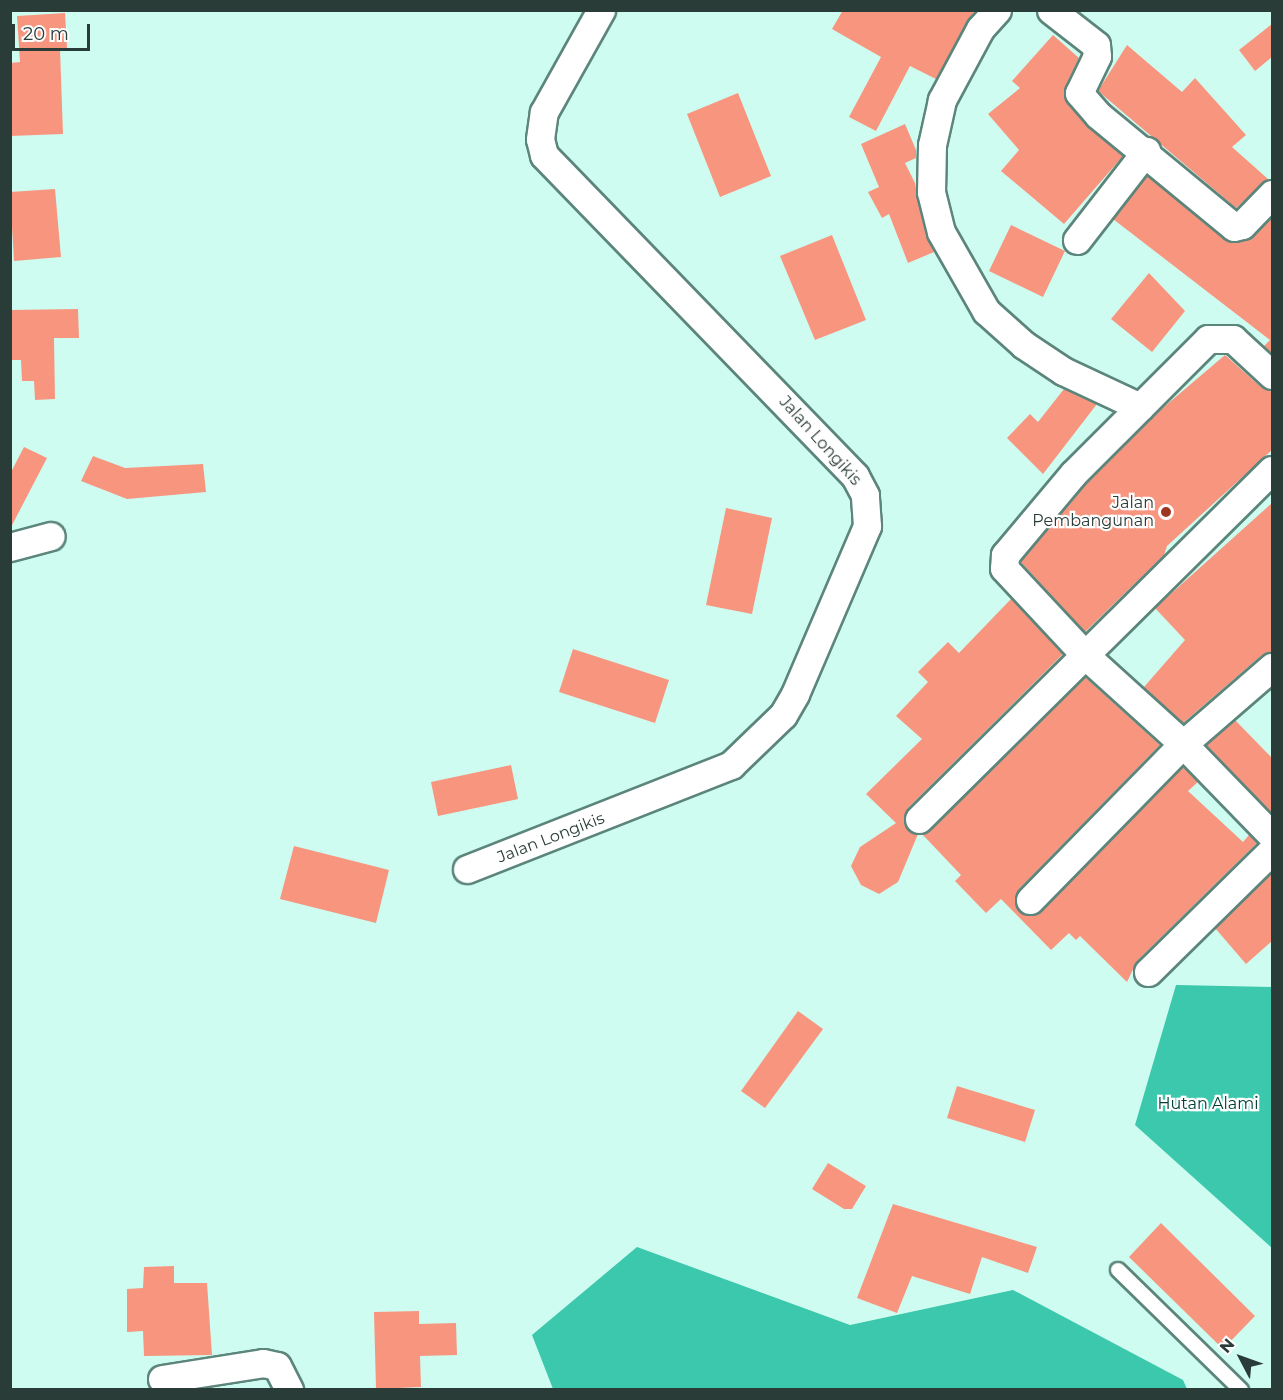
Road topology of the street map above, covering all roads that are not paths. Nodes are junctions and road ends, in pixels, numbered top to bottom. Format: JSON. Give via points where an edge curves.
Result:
{"nodes":[{"id":1,"x":601,"y":10,"type":"edge"},
{"id":2,"x":997,"y":10,"type":"edge"},
{"id":3,"x":1051,"y":10,"type":"edge"},
{"id":4,"x":1146,"y":151,"type":"junction"},
{"id":5,"x":1272,"y":194,"type":"edge"},
{"id":6,"x":1077,"y":240,"type":"dead end"},
{"id":7,"x":1272,"y":375,"type":"edge"},
{"id":8,"x":1140,"y":407,"type":"junction"},
{"id":9,"x":1272,"y":470,"type":"edge"},
{"id":10,"x":51,"y":536,"type":"dead end"},
{"id":11,"x":10,"y":547,"type":"edge"},
{"id":12,"x":1086,"y":656,"type":"junction"},
{"id":13,"x":1272,"y":667,"type":"edge"},
{"id":14,"x":1183,"y":744,"type":"junction"},
{"id":15,"x":919,"y":819,"type":"dead end"},
{"id":16,"x":1272,"y":836,"type":"edge"},
{"id":17,"x":1272,"y":850,"type":"edge"},
{"id":18,"x":467,"y":869,"type":"dead end"},
{"id":19,"x":1030,"y":900,"type":"dead end"},
{"id":20,"x":1148,"y":972,"type":"dead end"},
{"id":21,"x":1118,"y":1270,"type":"dead end"},
{"id":22,"x":162,"y":1379,"type":"dead end"},
{"id":23,"x":289,"y":1389,"type":"edge"},
{"id":24,"x":1240,"y":1389,"type":"edge"}],
"edges":[{"from":1,"to":18,"type":"street","name":"Jalan Longikis","via":[[544,112],[540,139],[544,154],[855,477],[866,495],[867,526],[791,701],[759,742],[732,765]]},
{"from":2,"to":8,"type":"street","via":[[980,29],[942,100],[932,145],[931,192],[941,232],[986,311],[1024,345],[1063,371]]},
{"from":3,"to":4,"type":"street","via":[[1096,45],[1097,56],[1079,93],[1098,115]]},
{"from":4,"to":5,"type":"street","via":[[1234,227],[1240,227]]},
{"from":4,"to":6,"type":"street"},
{"from":7,"to":8,"type":"street","via":[[1233,339],[1209,339]]},
{"from":8,"to":12,"type":"street","via":[[1073,474],[1005,555],[1004,568],[1015,583]]},
{"from":9,"to":12,"type":"street"},
{"from":10,"to":11,"type":"street"},
{"from":12,"to":14,"type":"street"},
{"from":12,"to":15,"type":"street"},
{"from":13,"to":14,"type":"street"},
{"from":14,"to":16,"type":"street"},
{"from":14,"to":19,"type":"street"},
{"from":17,"to":20,"type":"street"},
{"from":21,"to":24,"type":"lane"},
{"from":22,"to":23,"type":"street","via":[[263,1363],[277,1366]]}]}
